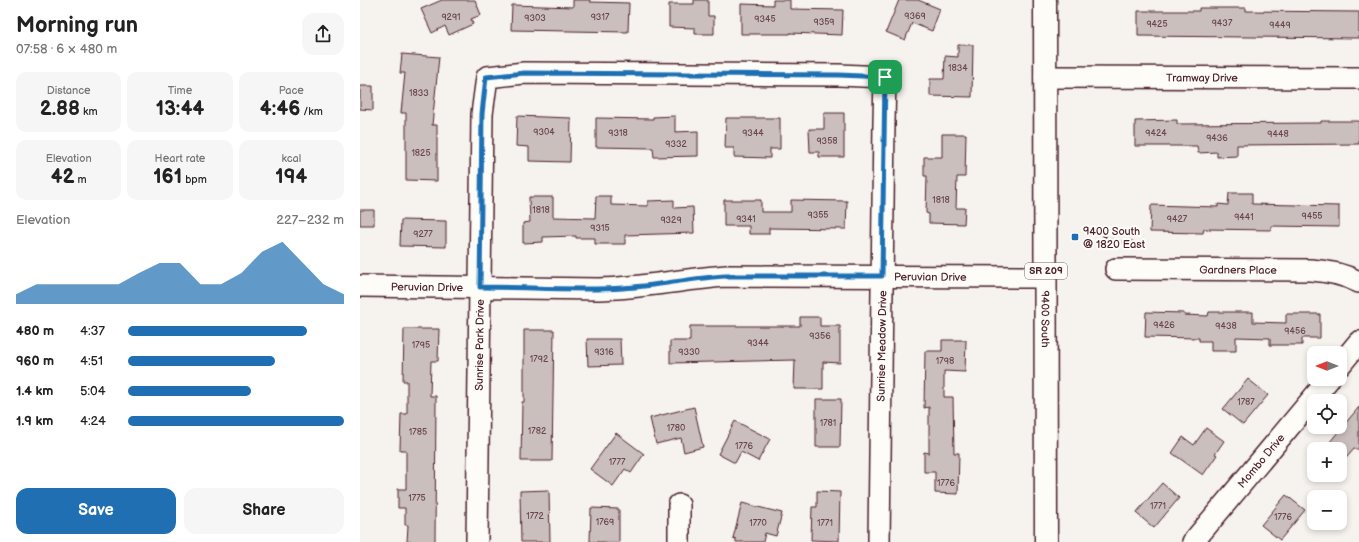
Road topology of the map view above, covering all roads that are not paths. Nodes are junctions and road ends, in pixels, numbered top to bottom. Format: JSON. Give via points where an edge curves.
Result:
{"nodes":[{"id":1,"x":1045,"y":0,"type":"edge"},
{"id":2,"x":885,"y":77,"type":"joint"},
{"id":3,"x":1045,"y":77,"type":"junction"},
{"id":4,"x":1359,"y":78,"type":"edge"},
{"id":5,"x":1116,"y":270,"type":"dead end"},
{"id":6,"x":882,"y":276,"type":"junction"},
{"id":7,"x":1046,"y":277,"type":"junction"},
{"id":8,"x":1359,"y":282,"type":"edge"},
{"id":9,"x":360,"y":286,"type":"edge"},
{"id":10,"x":480,"y":287,"type":"junction"},
{"id":11,"x":1359,"y":342,"type":"edge"},
{"id":12,"x":1347,"y":357,"type":"edge"},
{"id":13,"x":1322,"y":386,"type":"edge"},
{"id":14,"x":679,"y":505,"type":"dead end"},
{"id":15,"x":477,"y":542,"type":"edge"},
{"id":16,"x":679,"y":542,"type":"edge"},
{"id":17,"x":879,"y":542,"type":"edge"},
{"id":18,"x":1046,"y":542,"type":"edge"},
{"id":19,"x":1193,"y":542,"type":"edge"}],
"edges":[{"from":1,"to":3,"type":"main road","name":"9400 South","number":"SR 209"},
{"from":2,"to":6,"type":"street","name":"Sunrise Meadow Drive"},
{"from":2,"to":10,"type":"street","name":"Sunrise Park Drive","via":[[524,73],[486,77],[482,114]]},
{"from":3,"to":4,"type":"street","name":"Tramway Drive"},
{"from":3,"to":7,"type":"main road","name":"9400 South","number":"SR 209"},
{"from":5,"to":8,"type":"street","name":"Gardners Place","via":[[1311,270],[1332,272]]},
{"from":6,"to":7,"type":"street","name":"Peruvian Drive"},
{"from":6,"to":10,"type":"street","name":"Peruvian Drive","via":[[726,276],[599,289]]},
{"from":6,"to":17,"type":"street","name":"Sunrise Meadow Drive"},
{"from":7,"to":18,"type":"main road","name":"9400 South","number":"SR 209"},
{"from":9,"to":10,"type":"street","name":"Peruvian Drive"},
{"from":10,"to":15,"type":"street","name":"Sunrise Park Drive"},
{"from":11,"to":12,"type":"street"},
{"from":13,"to":19,"type":"street","name":"Mombo Drive"},
{"from":14,"to":16,"type":"street"}]}
